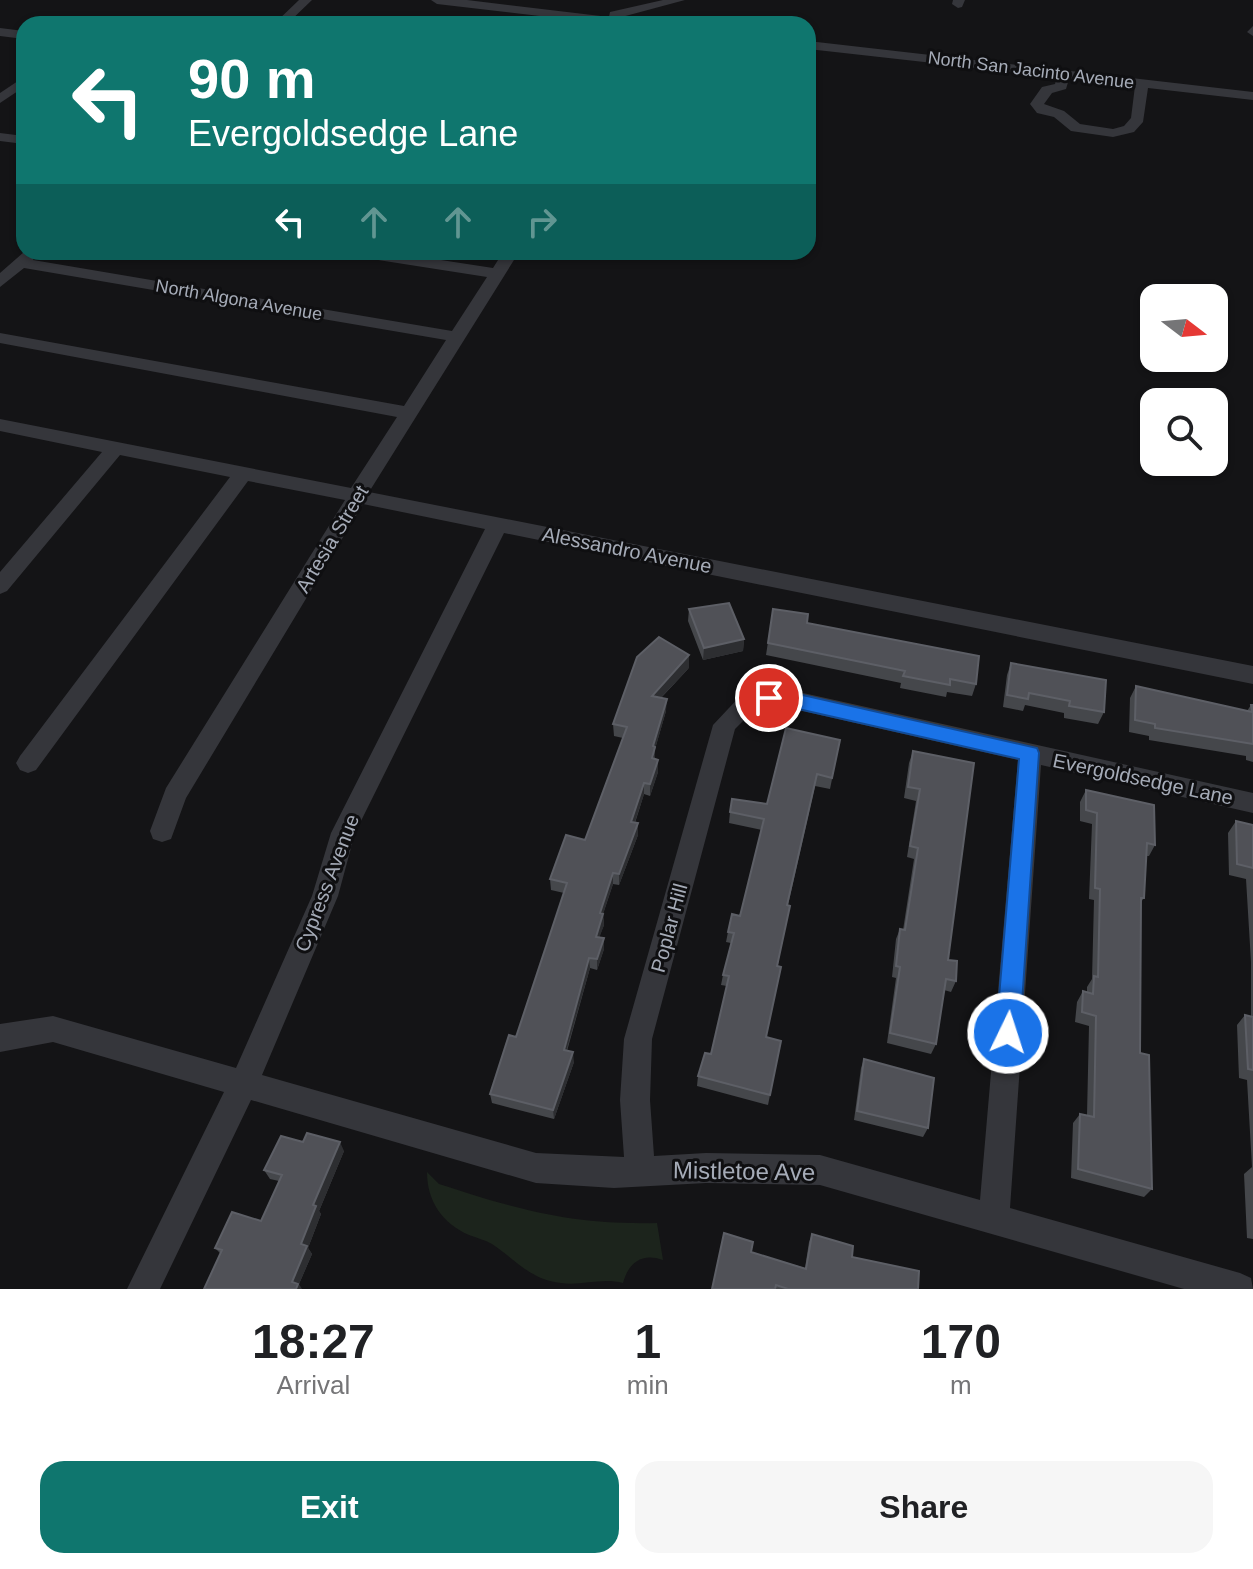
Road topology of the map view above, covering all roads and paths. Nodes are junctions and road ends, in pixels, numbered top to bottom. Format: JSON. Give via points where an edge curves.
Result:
{"nodes":[{"id":1,"x":306,"y":0,"type":"edge"},
{"id":2,"x":437,"y":0,"type":"edge"},
{"id":3,"x":679,"y":0,"type":"edge"},
{"id":4,"x":289,"y":16,"type":"edge"},
{"id":5,"x":573,"y":16,"type":"edge"},
{"id":6,"x":612,"y":16,"type":"edge"},
{"id":7,"x":816,"y":46,"type":"edge"},
{"id":8,"x":1064,"y":74,"type":"junction"},
{"id":9,"x":1142,"y":83,"type":"junction"},
{"id":10,"x":1253,"y":96,"type":"edge"},
{"id":11,"x":25,"y":260,"type":"edge"},
{"id":12,"x":38,"y":260,"type":"edge"},
{"id":13,"x":409,"y":260,"type":"edge"},
{"id":14,"x":506,"y":260,"type":"edge"},
{"id":15,"x":497,"y":274,"type":"junction"},
{"id":16,"x":0,"y":282,"type":"edge"},
{"id":17,"x":457,"y":337,"type":"junction"},
{"id":18,"x":0,"y":338,"type":"edge"},
{"id":19,"x":409,"y":413,"type":"junction"},
{"id":20,"x":0,"y":426,"type":"edge"},
{"id":21,"x":115,"y":449,"type":"junction"},
{"id":22,"x":243,"y":474,"type":"junction"},
{"id":23,"x":356,"y":497,"type":"junction"},
{"id":24,"x":498,"y":524,"type":"junction"},
{"id":25,"x":0,"y":586,"type":"edge"},
{"id":26,"x":1253,"y":675,"type":"edge"},
{"id":27,"x":752,"y":698,"type":"joint"},
{"id":28,"x":1030,"y":753,"type":"junction"},
{"id":29,"x":28,"y":763,"type":"dead end"},
{"id":30,"x":1253,"y":803,"type":"edge"},
{"id":31,"x":162,"y":831,"type":"dead end"},
{"id":32,"x":0,"y":1038,"type":"edge"},
{"id":33,"x":244,"y":1083,"type":"junction"},
{"id":34,"x":640,"y":1172,"type":"junction"},
{"id":35,"x":994,"y":1219,"type":"junction"},
{"id":36,"x":143,"y":1289,"type":"edge"},
{"id":37,"x":1240,"y":1289,"type":"edge"}],
"edges":[{"from":1,"to":4,"type":"street"},
{"from":2,"to":5,"type":"street"},
{"from":3,"to":6,"type":"street"},
{"from":7,"to":8,"type":"street","name":"North San Jacinto Avenue"},
{"from":8,"to":9,"type":"street","name":"North San Jacinto Avenue"},
{"from":8,"to":9,"type":"street","via":[[1061,86],[1047,90],[1037,104],[1076,128],[1113,133],[1129,129],[1138,119]]},
{"from":9,"to":10,"type":"street","name":"North San Jacinto Avenue"},
{"from":11,"to":16,"type":"street"},
{"from":12,"to":17,"type":"street","name":"North Algona Avenue"},
{"from":13,"to":15,"type":"street"},
{"from":14,"to":15,"type":"street","name":"Artesia Street"},
{"from":15,"to":17,"type":"street","name":"Artesia Street"},
{"from":17,"to":19,"type":"street","name":"Artesia Street"},
{"from":18,"to":19,"type":"street"},
{"from":19,"to":23,"type":"street","name":"Artesia Street"},
{"from":20,"to":21,"type":"street","name":"Alessandro Avenue"},
{"from":21,"to":22,"type":"street","name":"Alessandro Avenue"},
{"from":21,"to":25,"type":"street"},
{"from":22,"to":23,"type":"street","name":"Alessandro Avenue"},
{"from":22,"to":29,"type":"street"},
{"from":23,"to":24,"type":"street","name":"Alessandro Avenue"},
{"from":23,"to":31,"type":"street","name":"Artesia Street","via":[[175,795]]},
{"from":24,"to":26,"type":"street","name":"Alessandro Avenue"},
{"from":24,"to":33,"type":"street","name":"Cypress Avenue","via":[[343,833],[325,896]]},
{"from":27,"to":28,"type":"street","name":"Evergoldsedge Lane","via":[[785,698]]},
{"from":27,"to":34,"type":"street","name":"Poplar Hill","via":[[725,725],[638,1039]]},
{"from":28,"to":30,"type":"street","name":"Evergoldsedge Lane"},
{"from":28,"to":35,"type":"street"},
{"from":32,"to":33,"type":"street","name":"Mistletoe Ave","via":[[53,1029]]},
{"from":33,"to":34,"type":"street","name":"Mistletoe Ave","via":[[536,1168]]},
{"from":33,"to":36,"type":"street","name":"Cypress Avenue"},
{"from":34,"to":35,"type":"street","name":"Mistletoe Ave","via":[[820,1170]]},
{"from":35,"to":37,"type":"street","name":"Mistletoe Ave"}]}
